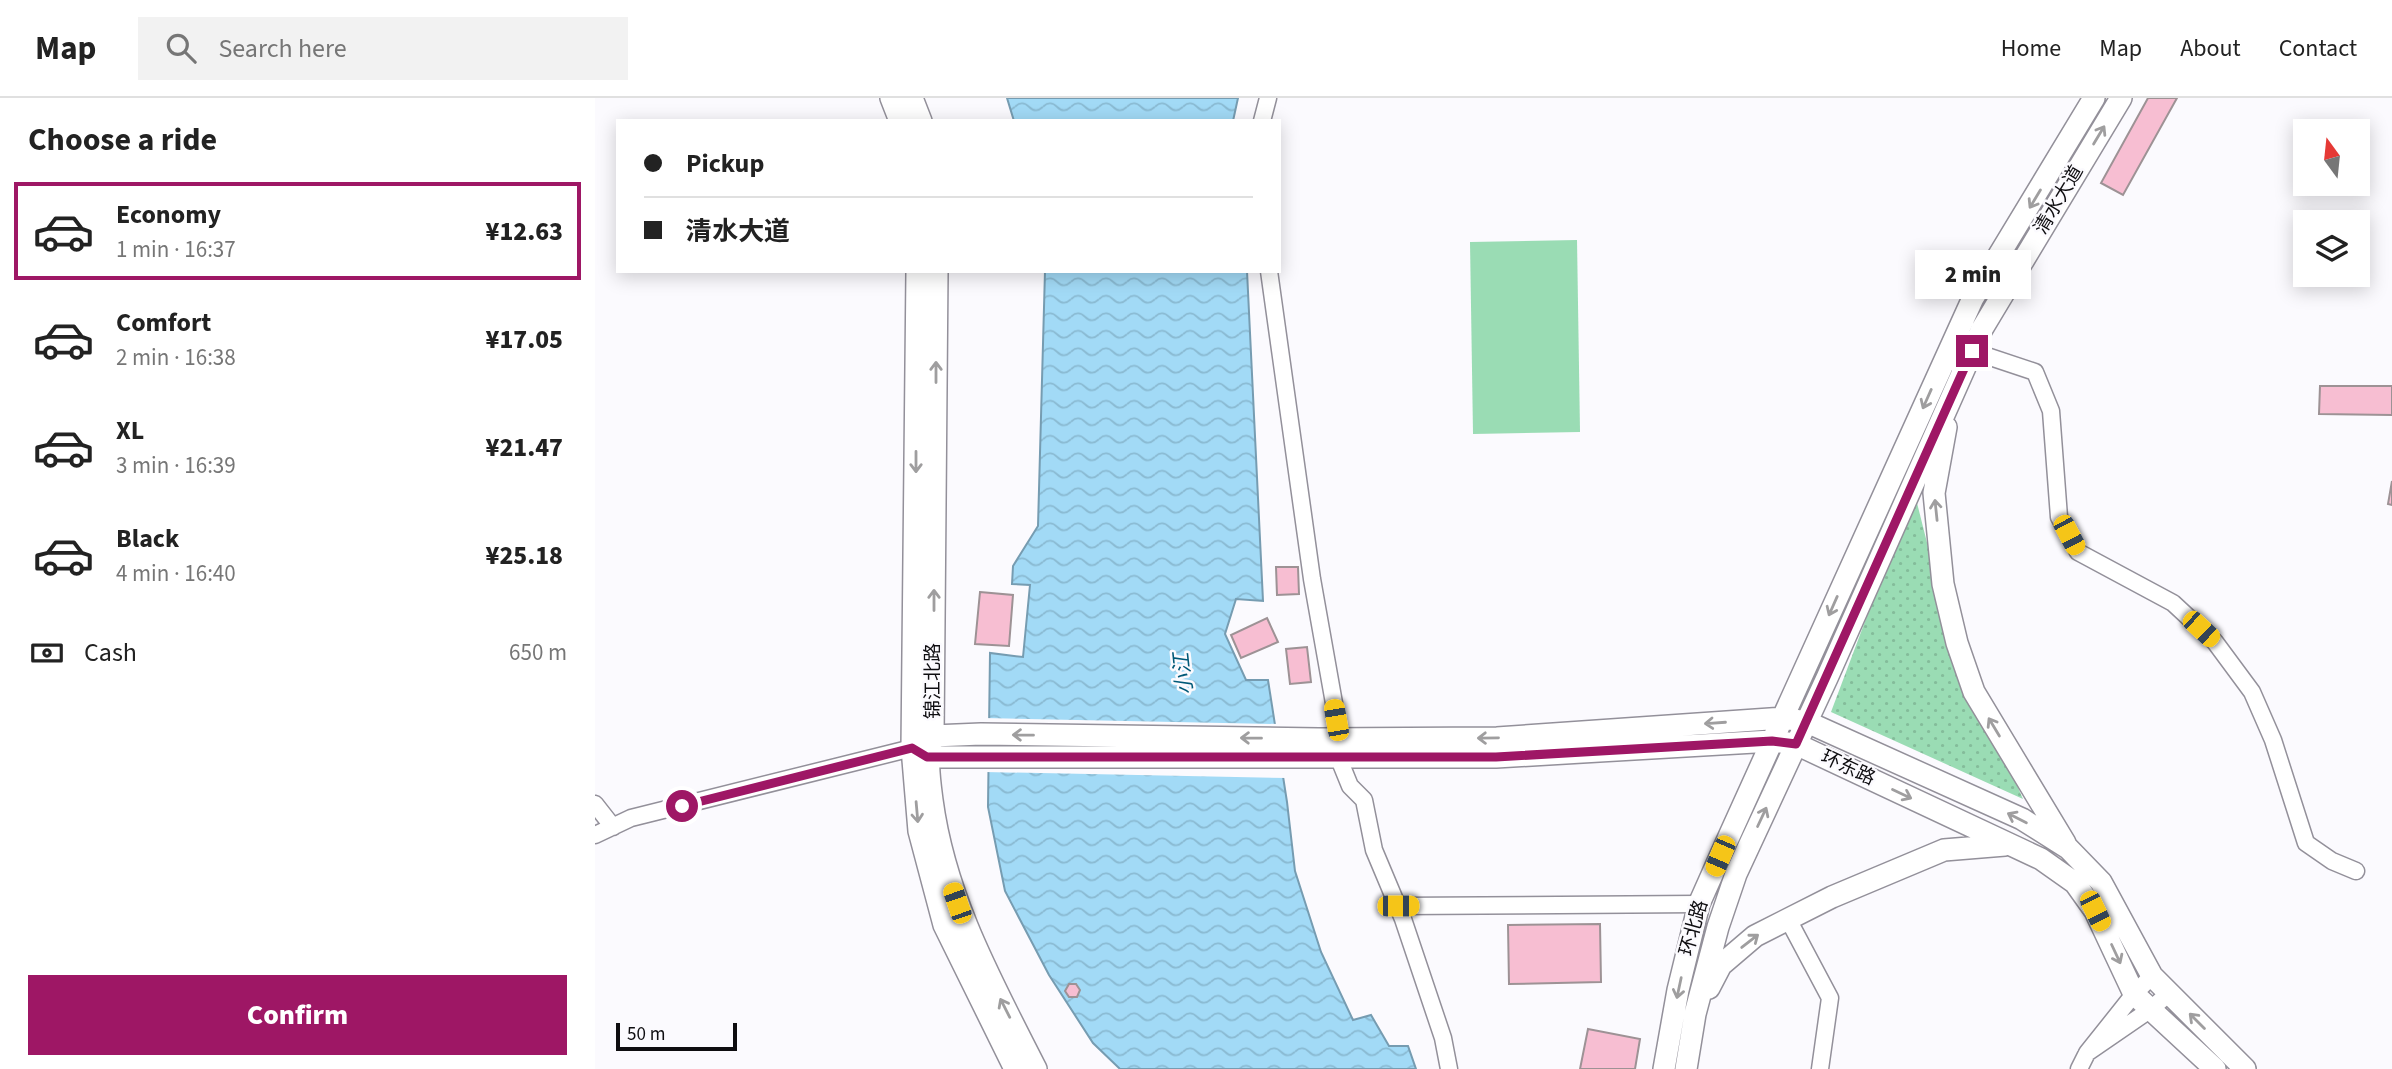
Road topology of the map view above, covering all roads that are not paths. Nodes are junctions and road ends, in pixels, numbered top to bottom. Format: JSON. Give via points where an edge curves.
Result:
{"nodes":[{"id":1,"x":891,"y":98,"type":"edge"},
{"id":2,"x":912,"y":98,"type":"edge"},
{"id":3,"x":1268,"y":98,"type":"edge"},
{"id":4,"x":2094,"y":98,"type":"edge"},
{"id":5,"x":2121,"y":98,"type":"edge"},
{"id":6,"x":899,"y":119,"type":"edge"},
{"id":7,"x":920,"y":119,"type":"edge"},
{"id":8,"x":1263,"y":119,"type":"edge"},
{"id":9,"x":917,"y":273,"type":"edge"},
{"id":10,"x":937,"y":273,"type":"edge"},
{"id":11,"x":1269,"y":273,"type":"edge"},
{"id":12,"x":1972,"y":351,"type":"junction"},
{"id":13,"x":1954,"y":391,"type":"junction"},
{"id":14,"x":1783,"y":718,"type":"junction"},
{"id":15,"x":1807,"y":722,"type":"junction"},
{"id":16,"x":1772,"y":741,"type":"junction"},
{"id":17,"x":1796,"y":744,"type":"junction"},
{"id":18,"x":924,"y":747,"type":"junction"},
{"id":19,"x":1329,"y":749,"type":"junction"},
{"id":20,"x":595,"y":804,"type":"edge"},
{"id":21,"x":613,"y":827,"type":"junction"},
{"id":22,"x":595,"y":835,"type":"edge"},
{"id":23,"x":2012,"y":845,"type":"junction"},
{"id":24,"x":2068,"y":848,"type":"junction"},
{"id":25,"x":2356,"y":871,"type":"dead end"},
{"id":26,"x":1699,"y":904,"type":"junction"},
{"id":27,"x":1398,"y":906,"type":"junction"},
{"id":28,"x":1788,"y":919,"type":"junction"},
{"id":29,"x":2152,"y":976,"type":"junction"},
{"id":30,"x":2134,"y":993,"type":"junction"},
{"id":31,"x":2169,"y":993,"type":"junction"},
{"id":32,"x":2151,"y":1009,"type":"junction"},
{"id":33,"x":1695,"y":1014,"type":"junction"},
{"id":34,"x":2087,"y":1053,"type":"junction"},
{"id":35,"x":1014,"y":1069,"type":"edge"},
{"id":36,"x":1036,"y":1069,"type":"edge"},
{"id":37,"x":1449,"y":1069,"type":"edge"},
{"id":38,"x":1664,"y":1069,"type":"edge"},
{"id":39,"x":1686,"y":1069,"type":"edge"},
{"id":40,"x":1821,"y":1069,"type":"edge"},
{"id":41,"x":2079,"y":1069,"type":"edge"},
{"id":42,"x":2215,"y":1069,"type":"edge"},
{"id":43,"x":2245,"y":1069,"type":"edge"}],
"edges":[{"from":1,"to":6,"type":"main road"},
{"from":2,"to":7,"type":"main road"},
{"from":3,"to":8,"type":"street"},
{"from":4,"to":14,"type":"main road","name":"清水大道","one_way":true,"via":[[1973,298]]},
{"from":12,"to":5,"type":"main road","name":"清水大道","one_way":true,"via":[[1994,304]]},
{"from":9,"to":18,"type":"main road","name":"锦江北路","one_way":true},
{"from":18,"to":10,"type":"main road","name":"锦江北路","one_way":true},
{"from":11,"to":19,"type":"street","via":[[1312,579]]},
{"from":12,"to":13,"type":"main road","name":"清水大道"},
{"from":12,"to":25,"type":"street","via":[[2035,372],[2051,411],[2059,517],[2078,552],[2173,603],[2215,642],[2252,692],[2273,740],[2306,843]]},
{"from":13,"to":15,"type":"main road","name":"清水大道"},
{"from":24,"to":13,"type":"main road","one_way":true,"via":[[1974,692],[1954,631],[1943,584],[1934,493]]},
{"from":14,"to":15,"type":"main road","name":"环东路"},
{"from":14,"to":16,"type":"main road","name":"环北路"},
{"from":14,"to":19,"type":"main road","name":"环东路","one_way":true},
{"from":15,"to":17,"type":"main road","name":"环北路"},
{"from":24,"to":15,"type":"main road","name":"环东路","one_way":true,"via":[[2022,819]]},
{"from":16,"to":17,"type":"main road","name":"环东路"},
{"from":16,"to":19,"type":"main road","name":"环东路","via":[[1496,757]]},
{"from":16,"to":26,"type":"main road","name":"环北路"},
{"from":17,"to":23,"type":"main road","name":"环东路","one_way":true},
{"from":33,"to":17,"type":"main road","name":"环北路","one_way":true,"via":[[1736,874]]},
{"from":18,"to":19,"type":"main road","via":[[980,755]]},
{"from":19,"to":18,"type":"main road","one_way":true,"via":[[981,734]]},
{"from":18,"to":21,"type":"street","via":[[631,818]]},
{"from":18,"to":35,"type":"main road","name":"锦江北路","one_way":true,"via":[[919,831],[933,894],[964,971]]},
{"from":36,"to":18,"type":"main road","name":"锦江北路","one_way":true,"via":[[958,908],[940,848]]},
{"from":19,"to":27,"type":"street","via":[[1350,786],[1364,800],[1374,850]]},
{"from":20,"to":21,"type":"street"},
{"from":21,"to":22,"type":"street"},
{"from":23,"to":28,"type":"main road","via":[[1944,850]]},
{"from":23,"to":30,"type":"main road","name":"环东路","one_way":true,"via":[[2075,883],[2095,911]]},
{"from":24,"to":29,"type":"main road","name":"环东路","via":[[2101,882]]},
{"from":26,"to":27,"type":"street"},
{"from":26,"to":38,"type":"main road","name":"环北路","one_way":true},
{"from":27,"to":37,"type":"street","via":[[1443,1038]]},
{"from":33,"to":28,"type":"main road","one_way":true,"via":[[1721,965],[1755,936]]},
{"from":28,"to":40,"type":"street","via":[[1830,998]]},
{"from":29,"to":30,"type":"street"},
{"from":29,"to":31,"type":"main road","name":"环东路"},
{"from":30,"to":32,"type":"main road","name":"环东路"},
{"from":30,"to":34,"type":"street"},
{"from":31,"to":32,"type":"street"},
{"from":43,"to":31,"type":"main road","name":"环东路","one_way":true},
{"from":32,"to":34,"type":"street"},
{"from":32,"to":42,"type":"main road","name":"环东路"},
{"from":33,"to":39,"type":"main road","name":"环北路"},
{"from":34,"to":41,"type":"street"}]}
